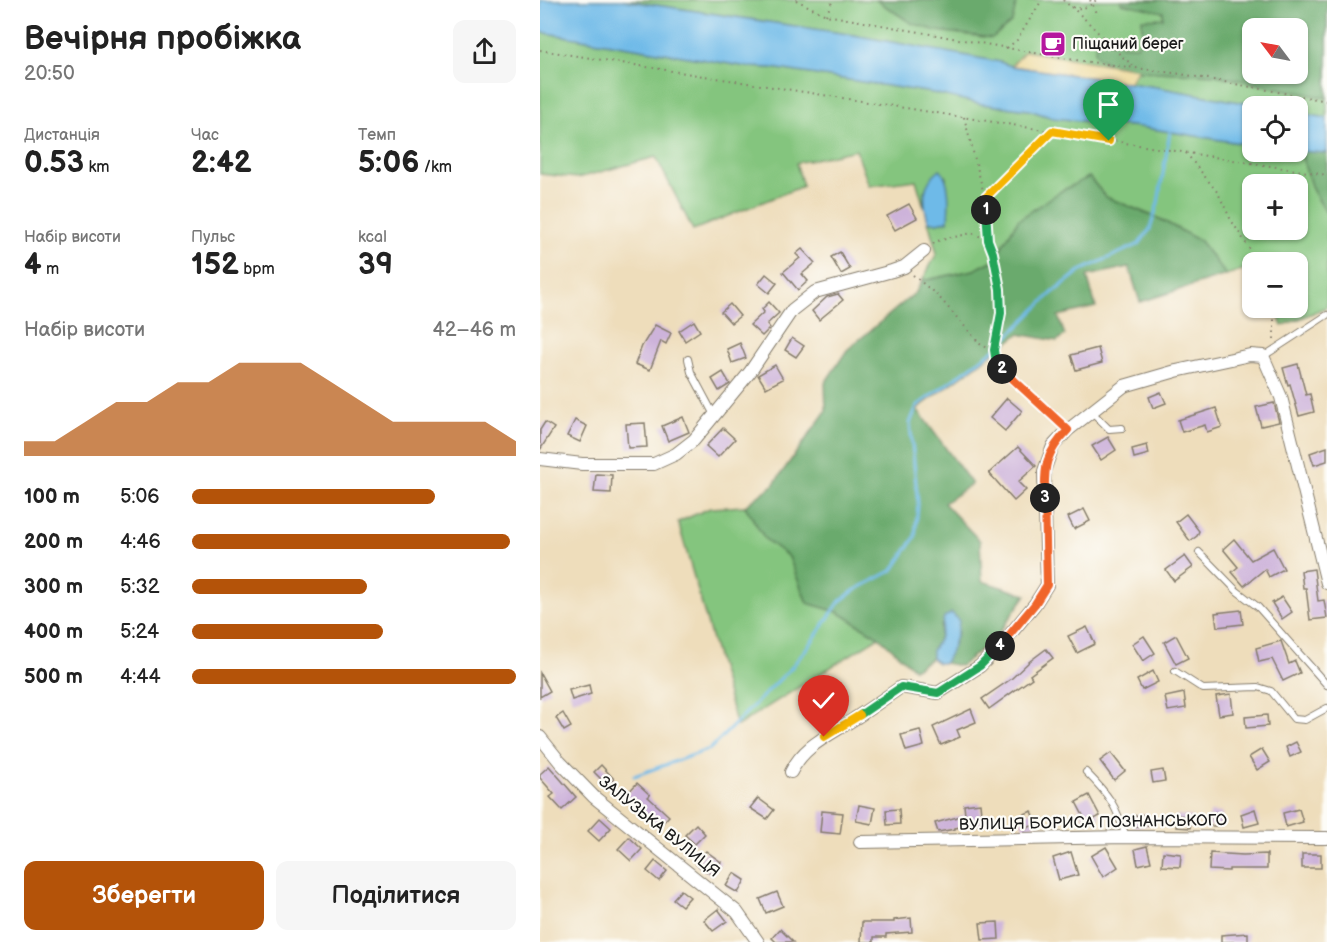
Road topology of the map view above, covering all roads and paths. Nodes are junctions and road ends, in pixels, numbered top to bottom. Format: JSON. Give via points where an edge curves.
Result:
{"nodes":[{"id":1,"x":796,"y":0,"type":"edge"},
{"id":2,"x":833,"y":0,"type":"edge"},
{"id":3,"x":1042,"y":0,"type":"edge"},
{"id":4,"x":1063,"y":0,"type":"edge"},
{"id":5,"x":1090,"y":0,"type":"edge"},
{"id":6,"x":1096,"y":0,"type":"edge"},
{"id":7,"x":1092,"y":5,"type":"junction"},
{"id":8,"x":1071,"y":7,"type":"junction"},
{"id":9,"x":1097,"y":13,"type":"dead end"},
{"id":10,"x":826,"y":15,"type":"junction"},
{"id":11,"x":1007,"y":48,"type":"junction"},
{"id":12,"x":540,"y":50,"type":"edge"},
{"id":13,"x":1138,"y":69,"type":"junction"},
{"id":14,"x":1327,"y":101,"type":"edge"},
{"id":15,"x":963,"y":117,"type":"junction"},
{"id":16,"x":1052,"y":131,"type":"junction"},
{"id":17,"x":1186,"y":153,"type":"junction"},
{"id":18,"x":1327,"y":175,"type":"edge"},
{"id":19,"x":985,"y":198,"type":"junction"},
{"id":20,"x":988,"y":240,"type":"junction"},
{"id":21,"x":924,"y":251,"type":"joint"},
{"id":22,"x":1252,"y":252,"type":"edge"},
{"id":23,"x":904,"y":267,"type":"junction"},
{"id":24,"x":1327,"y":315,"type":"edge"},
{"id":25,"x":1274,"y":318,"type":"edge"},
{"id":26,"x":994,"y":350,"type":"junction"},
{"id":27,"x":1268,"y":353,"type":"junction"},
{"id":28,"x":688,"y":359,"type":"dead end"},
{"id":29,"x":996,"y":363,"type":"joint"},
{"id":30,"x":1092,"y":412,"type":"junction"},
{"id":31,"x":714,"y":415,"type":"junction"},
{"id":32,"x":1122,"y":428,"type":"dead end"},
{"id":33,"x":1068,"y":430,"type":"junction"},
{"id":34,"x":540,"y":459,"type":"edge"},
{"id":35,"x":1199,"y":552,"type":"dead end"},
{"id":36,"x":1327,"y":583,"type":"edge"},
{"id":37,"x":1175,"y":671,"type":"dead end"},
{"id":38,"x":1327,"y":685,"type":"edge"},
{"id":39,"x":1327,"y":708,"type":"edge"},
{"id":40,"x":540,"y":737,"type":"edge"},
{"id":41,"x":791,"y":772,"type":"dead end"},
{"id":42,"x":1086,"y":772,"type":"dead end"},
{"id":43,"x":1126,"y":837,"type":"junction"},
{"id":44,"x":1327,"y":838,"type":"edge"},
{"id":45,"x":860,"y":842,"type":"dead end"},
{"id":46,"x":758,"y":942,"type":"edge"}],
"edges":[{"from":1,"to":10,"type":"path"},
{"from":2,"to":10,"type":"path"},
{"from":3,"to":11,"type":"path","via":[[1017,40]]},
{"from":4,"to":8,"type":"path"},
{"from":5,"to":7,"type":"path"},
{"from":6,"to":7,"type":"path"},
{"from":7,"to":8,"type":"path"},
{"from":7,"to":9,"type":"path"},
{"from":8,"to":13,"type":"path"},
{"from":10,"to":11,"type":"path"},
{"from":11,"to":13,"type":"path"},
{"from":12,"to":15,"type":"path"},
{"from":13,"to":14,"type":"path"},
{"from":15,"to":16,"type":"path"},
{"from":15,"to":19,"type":"path"},
{"from":16,"to":17,"type":"path"},
{"from":16,"to":19,"type":"path"},
{"from":17,"to":18,"type":"path"},
{"from":17,"to":22,"type":"path","via":[[1218,193]]},
{"from":19,"to":20,"type":"path"},
{"from":20,"to":21,"type":"path","via":[[972,233],[937,241]]},
{"from":20,"to":26,"type":"path","via":[[1000,289],[1001,313]]},
{"from":21,"to":23,"type":"street"},
{"from":23,"to":26,"type":"path","via":[[938,296],[981,345]]},
{"from":23,"to":31,"type":"street","via":[[815,292],[792,310],[750,372]]},
{"from":24,"to":27,"type":"lane"},
{"from":25,"to":27,"type":"path"},
{"from":26,"to":29,"type":"path"},
{"from":27,"to":30,"type":"street","via":[[1176,370],[1124,386]]},
{"from":27,"to":36,"type":"street"},
{"from":28,"to":31,"type":"lane"},
{"from":29,"to":33,"type":"lane"},
{"from":30,"to":32,"type":"lane","via":[[1109,429]]},
{"from":30,"to":33,"type":"street"},
{"from":31,"to":34,"type":"street","via":[[694,440],[654,464],[582,464]]},
{"from":33,"to":41,"type":"street","via":[[1053,446],[1044,471],[1047,585],[1029,612],[980,666],[954,684],[938,693],[901,687],[824,737],[797,758]]},
{"from":35,"to":38,"type":"lane","via":[[1258,607]]},
{"from":37,"to":39,"type":"lane","via":[[1203,689],[1258,687],[1271,691],[1294,719],[1305,720]]},
{"from":40,"to":46,"type":"street","name":"ЗАЛУЗЬКА ВУЛИЦЯ","via":[[594,797],[737,912]]},
{"from":42,"to":43,"type":"lane","via":[[1107,793]]},
{"from":43,"to":44,"type":"street","name":"ВУЛИЦЯ БОРИСА ПОЗНАНСЬКОГО"},
{"from":43,"to":45,"type":"street","name":"ВУЛИЦЯ БОРИСА ПОЗНАНСЬКОГО"}]}
